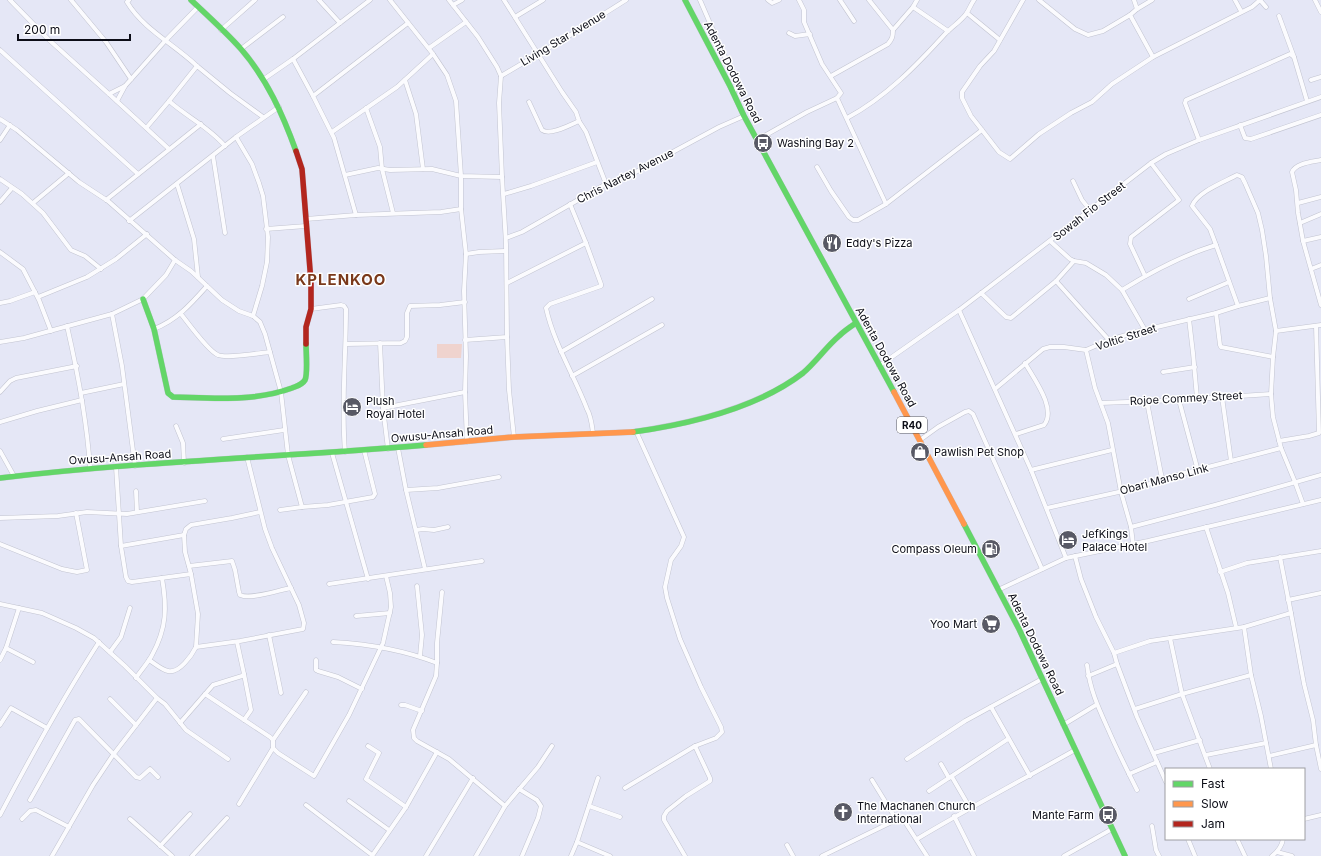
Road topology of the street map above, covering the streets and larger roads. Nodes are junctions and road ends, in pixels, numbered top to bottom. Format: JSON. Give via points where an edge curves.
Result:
{"nodes":[{"id":1,"x":10,"y":0,"type":"edge"},
{"id":2,"x":71,"y":0,"type":"edge"},
{"id":3,"x":127,"y":0,"type":"edge"},
{"id":4,"x":191,"y":0,"type":"edge"},
{"id":5,"x":255,"y":0,"type":"edge"},
{"id":6,"x":319,"y":0,"type":"edge"},
{"id":7,"x":370,"y":0,"type":"edge"},
{"id":8,"x":390,"y":0,"type":"edge"},
{"id":9,"x":449,"y":0,"type":"edge"},
{"id":10,"x":462,"y":0,"type":"edge"},
{"id":11,"x":504,"y":0,"type":"edge"},
{"id":12,"x":543,"y":0,"type":"edge"},
{"id":13,"x":685,"y":0,"type":"edge"},
{"id":14,"x":700,"y":0,"type":"edge"},
{"id":15,"x":768,"y":0,"type":"edge"},
{"id":16,"x":779,"y":0,"type":"edge"},
{"id":17,"x":800,"y":0,"type":"edge"},
{"id":18,"x":840,"y":0,"type":"edge"},
{"id":19,"x":917,"y":0,"type":"edge"},
{"id":20,"x":974,"y":0,"type":"edge"},
{"id":21,"x":1023,"y":0,"type":"edge"},
{"id":22,"x":1039,"y":0,"type":"edge"},
{"id":23,"x":1134,"y":0,"type":"edge"},
{"id":24,"x":1152,"y":0,"type":"edge"},
{"id":25,"x":1235,"y":0,"type":"edge"},
{"id":26,"x":1315,"y":0,"type":"edge"},
{"id":27,"x":622,"y":1,"type":"edge"},
{"id":28,"x":871,"y":1,"type":"edge"},
{"id":29,"x":453,"y":5,"type":"junction"},
{"id":30,"x":198,"y":7,"type":"junction"},
{"id":31,"x":913,"y":7,"type":"junction"},
{"id":32,"x":1266,"y":7,"type":"dead end"},
{"id":33,"x":1136,"y":9,"type":"junction"},
{"id":34,"x":1241,"y":11,"type":"junction"},
{"id":35,"x":1321,"y":11,"type":"edge"},
{"id":36,"x":967,"y":13,"type":"junction"},
{"id":37,"x":1130,"y":15,"type":"junction"},
{"id":38,"x":1279,"y":16,"type":"dead end"},
{"id":39,"x":282,"y":17,"type":"dead end"},
{"id":40,"x":515,"y":17,"type":"junction"},
{"id":41,"x":854,"y":21,"type":"dead end"},
{"id":42,"x":466,"y":22,"type":"junction"},
{"id":43,"x":340,"y":23,"type":"junction"},
{"id":44,"x":408,"y":23,"type":"junction"},
{"id":45,"x":221,"y":30,"type":"junction"},
{"id":46,"x":893,"y":30,"type":"junction"},
{"id":47,"x":948,"y":31,"type":"junction"},
{"id":48,"x":789,"y":33,"type":"dead end"},
{"id":49,"x":810,"y":34,"type":"junction"},
{"id":50,"x":1000,"y":40,"type":"junction"},
{"id":51,"x":165,"y":41,"type":"junction"},
{"id":52,"x":428,"y":48,"type":"junction"},
{"id":53,"x":241,"y":49,"type":"junction"},
{"id":54,"x":0,"y":50,"type":"edge"},
{"id":55,"x":433,"y":54,"type":"junction"},
{"id":56,"x":538,"y":54,"type":"junction"},
{"id":57,"x":1153,"y":57,"type":"junction"},
{"id":58,"x":1294,"y":57,"type":"junction"},
{"id":59,"x":293,"y":59,"type":"junction"},
{"id":60,"x":197,"y":66,"type":"junction"},
{"id":61,"x":501,"y":76,"type":"junction"},
{"id":62,"x":831,"y":76,"type":"junction"},
{"id":63,"x":1321,"y":77,"type":"edge"},
{"id":64,"x":131,"y":79,"type":"junction"},
{"id":65,"x":264,"y":79,"type":"junction"},
{"id":66,"x":405,"y":80,"type":"junction"},
{"id":67,"x":1311,"y":80,"type":"dead end"},
{"id":68,"x":125,"y":86,"type":"junction"},
{"id":69,"x":733,"y":93,"type":"junction"},
{"id":70,"x":109,"y":94,"type":"junction"},
{"id":71,"x":313,"y":96,"type":"junction"},
{"id":72,"x":1321,"y":97,"type":"edge"},
{"id":73,"x":837,"y":98,"type":"junction"},
{"id":74,"x":169,"y":100,"type":"junction"},
{"id":75,"x":117,"y":101,"type":"junction"},
{"id":76,"x":1307,"y":101,"type":"junction"},
{"id":77,"x":529,"y":102,"type":"dead end"},
{"id":78,"x":279,"y":107,"type":"junction"},
{"id":79,"x":366,"y":108,"type":"junction"},
{"id":80,"x":1321,"y":115,"type":"edge"},
{"id":81,"x":744,"y":116,"type":"junction"},
{"id":82,"x":263,"y":117,"type":"junction"},
{"id":83,"x":847,"y":118,"type":"junction"},
{"id":84,"x":0,"y":119,"type":"edge"},
{"id":85,"x":579,"y":121,"type":"junction"},
{"id":86,"x":201,"y":124,"type":"junction"},
{"id":87,"x":10,"y":125,"type":"junction"},
{"id":88,"x":1240,"y":125,"type":"junction"},
{"id":89,"x":147,"y":127,"type":"junction"},
{"id":90,"x":982,"y":130,"type":"junction"},
{"id":91,"x":332,"y":132,"type":"junction"},
{"id":92,"x":236,"y":137,"type":"junction"},
{"id":93,"x":0,"y":140,"type":"edge"},
{"id":94,"x":757,"y":140,"type":"junction"},
{"id":95,"x":1199,"y":140,"type":"junction"},
{"id":96,"x":225,"y":146,"type":"junction"},
{"id":97,"x":169,"y":149,"type":"junction"},
{"id":98,"x":213,"y":156,"type":"junction"},
{"id":99,"x":1321,"y":160,"type":"edge"},
{"id":100,"x":598,"y":162,"type":"junction"},
{"id":101,"x":1151,"y":163,"type":"junction"},
{"id":102,"x":816,"y":167,"type":"dead end"},
{"id":103,"x":382,"y":169,"type":"junction"},
{"id":104,"x":423,"y":169,"type":"junction"},
{"id":105,"x":69,"y":173,"type":"junction"},
{"id":106,"x":138,"y":174,"type":"junction"},
{"id":107,"x":345,"y":175,"type":"junction"},
{"id":108,"x":461,"y":176,"type":"junction"},
{"id":109,"x":502,"y":177,"type":"junction"},
{"id":110,"x":0,"y":179,"type":"edge"},
{"id":111,"x":1073,"y":181,"type":"dead end"},
{"id":112,"x":177,"y":184,"type":"junction"},
{"id":113,"x":606,"y":184,"type":"junction"},
{"id":114,"x":12,"y":188,"type":"junction"},
{"id":115,"x":504,"y":194,"type":"junction"},
{"id":116,"x":1321,"y":197,"type":"edge"},
{"id":117,"x":106,"y":200,"type":"junction"},
{"id":118,"x":0,"y":202,"type":"edge"},
{"id":119,"x":33,"y":203,"type":"junction"},
{"id":120,"x":1298,"y":203,"type":"junction"},
{"id":121,"x":570,"y":204,"type":"junction"},
{"id":122,"x":886,"y":204,"type":"junction"},
{"id":123,"x":461,"y":209,"type":"junction"},
{"id":124,"x":1090,"y":210,"type":"junction"},
{"id":125,"x":393,"y":213,"type":"junction"},
{"id":126,"x":1321,"y":214,"type":"edge"},
{"id":127,"x":356,"y":215,"type":"junction"},
{"id":128,"x":129,"y":221,"type":"junction"},
{"id":129,"x":306,"y":222,"type":"junction"},
{"id":130,"x":1300,"y":223,"type":"junction"},
{"id":131,"x":266,"y":229,"type":"junction"},
{"id":132,"x":225,"y":233,"type":"dead end"},
{"id":133,"x":147,"y":234,"type":"junction"},
{"id":134,"x":506,"y":238,"type":"junction"},
{"id":135,"x":1321,"y":238,"type":"edge"},
{"id":136,"x":1050,"y":241,"type":"junction"},
{"id":137,"x":1303,"y":242,"type":"junction"},
{"id":138,"x":586,"y":243,"type":"junction"},
{"id":139,"x":1216,"y":245,"type":"junction"},
{"id":140,"x":505,"y":251,"type":"junction"},
{"id":141,"x":0,"y":252,"type":"edge"},
{"id":142,"x":466,"y":254,"type":"junction"},
{"id":143,"x":175,"y":260,"type":"junction"},
{"id":144,"x":1074,"y":261,"type":"junction"},
{"id":145,"x":1321,"y":265,"type":"edge"},
{"id":146,"x":101,"y":269,"type":"junction"},
{"id":147,"x":1311,"y":269,"type":"junction"},
{"id":148,"x":1145,"y":276,"type":"junction"},
{"id":149,"x":198,"y":277,"type":"junction"},
{"id":150,"x":1056,"y":281,"type":"junction"},
{"id":151,"x":1229,"y":282,"type":"junction"},
{"id":152,"x":507,"y":283,"type":"junction"},
{"id":153,"x":207,"y":286,"type":"junction"},
{"id":154,"x":1319,"y":288,"type":"edge"},
{"id":155,"x":1122,"y":290,"type":"junction"},
{"id":156,"x":981,"y":293,"type":"junction"},
{"id":157,"x":37,"y":294,"type":"junction"},
{"id":158,"x":1270,"y":298,"type":"junction"},
{"id":159,"x":143,"y":299,"type":"junction"},
{"id":160,"x":652,"y":299,"type":"dead end"},
{"id":161,"x":1189,"y":299,"type":"dead end"},
{"id":162,"x":465,"y":302,"type":"junction"},
{"id":163,"x":0,"y":303,"type":"edge"},
{"id":164,"x":1321,"y":305,"type":"edge"},
{"id":165,"x":1238,"y":306,"type":"junction"},
{"id":166,"x":311,"y":309,"type":"junction"},
{"id":167,"x":959,"y":310,"type":"junction"},
{"id":168,"x":1216,"y":313,"type":"junction"},
{"id":169,"x":112,"y":314,"type":"junction"},
{"id":170,"x":181,"y":314,"type":"junction"},
{"id":171,"x":253,"y":316,"type":"junction"},
{"id":172,"x":1189,"y":319,"type":"junction"},
{"id":173,"x":856,"y":323,"type":"junction"},
{"id":174,"x":1321,"y":325,"type":"edge"},
{"id":175,"x":67,"y":326,"type":"junction"},
{"id":176,"x":662,"y":326,"type":"dead end"},
{"id":177,"x":1316,"y":326,"type":"junction"},
{"id":178,"x":154,"y":329,"type":"junction"},
{"id":179,"x":1145,"y":330,"type":"junction"},
{"id":180,"x":51,"y":331,"type":"junction"},
{"id":181,"x":1276,"y":331,"type":"junction"},
{"id":182,"x":507,"y":338,"type":"junction"},
{"id":183,"x":465,"y":340,"type":"junction"},
{"id":184,"x":1109,"y":340,"type":"junction"},
{"id":185,"x":0,"y":342,"type":"edge"},
{"id":186,"x":380,"y":343,"type":"junction"},
{"id":187,"x":346,"y":344,"type":"junction"},
{"id":188,"x":1086,"y":350,"type":"junction"},
{"id":189,"x":270,"y":352,"type":"junction"},
{"id":190,"x":561,"y":352,"type":"junction"},
{"id":191,"x":1272,"y":357,"type":"junction"},
{"id":192,"x":1025,"y":364,"type":"junction"},
{"id":193,"x":77,"y":366,"type":"junction"},
{"id":194,"x":879,"y":366,"type":"junction"},
{"id":195,"x":1195,"y":367,"type":"junction"},
{"id":196,"x":1163,"y":372,"type":"dead end"},
{"id":197,"x":572,"y":376,"type":"junction"},
{"id":198,"x":124,"y":384,"type":"junction"},
{"id":199,"x":995,"y":389,"type":"junction"},
{"id":200,"x":0,"y":392,"type":"edge"},
{"id":201,"x":281,"y":392,"type":"junction"},
{"id":202,"x":465,"y":392,"type":"junction"},
{"id":203,"x":81,"y":393,"type":"junction"},
{"id":204,"x":1271,"y":394,"type":"junction"},
{"id":205,"x":1197,"y":398,"type":"junction"},
{"id":206,"x":1222,"y":398,"type":"junction"},
{"id":207,"x":82,"y":400,"type":"junction"},
{"id":208,"x":1179,"y":400,"type":"junction"},
{"id":209,"x":1147,"y":402,"type":"junction"},
{"id":210,"x":1101,"y":403,"type":"junction"},
{"id":211,"x":383,"y":408,"type":"junction"},
{"id":212,"x":0,"y":422,"type":"edge"},
{"id":213,"x":176,"y":426,"type":"dead end"},
{"id":214,"x":284,"y":430,"type":"junction"},
{"id":215,"x":636,"y":432,"type":"junction"},
{"id":216,"x":1320,"y":432,"type":"edge"},
{"id":217,"x":594,"y":433,"type":"junction"},
{"id":218,"x":1016,"y":434,"type":"junction"},
{"id":219,"x":514,"y":437,"type":"junction"},
{"id":220,"x":223,"y":439,"type":"dead end"},
{"id":221,"x":920,"y":440,"type":"junction"},
{"id":222,"x":1279,"y":441,"type":"junction"},
{"id":223,"x":467,"y":442,"type":"junction"},
{"id":224,"x":388,"y":448,"type":"junction"},
{"id":225,"x":398,"y":448,"type":"junction"},
{"id":226,"x":1281,"y":448,"type":"junction"},
{"id":227,"x":364,"y":450,"type":"junction"},
{"id":228,"x":1112,"y":450,"type":"junction"},
{"id":229,"x":0,"y":451,"type":"edge"},
{"id":230,"x":344,"y":452,"type":"junction"},
{"id":231,"x":332,"y":453,"type":"junction"},
{"id":232,"x":288,"y":455,"type":"junction"},
{"id":233,"x":247,"y":457,"type":"junction"},
{"id":234,"x":1231,"y":461,"type":"junction"},
{"id":235,"x":184,"y":463,"type":"junction"},
{"id":236,"x":135,"y":466,"type":"junction"},
{"id":237,"x":116,"y":467,"type":"junction"},
{"id":238,"x":90,"y":468,"type":"junction"},
{"id":239,"x":1031,"y":470,"type":"junction"},
{"id":240,"x":1198,"y":470,"type":"junction"},
{"id":241,"x":1321,"y":475,"type":"edge"},
{"id":242,"x":14,"y":476,"type":"junction"},
{"id":243,"x":499,"y":477,"type":"dead end"},
{"id":244,"x":0,"y":478,"type":"edge"},
{"id":245,"x":1162,"y":479,"type":"junction"},
{"id":246,"x":1295,"y":482,"type":"junction"},
{"id":247,"x":406,"y":490,"type":"junction"},
{"id":248,"x":136,"y":491,"type":"dead end"},
{"id":249,"x":1121,"y":492,"type":"junction"},
{"id":250,"x":1321,"y":500,"type":"edge"},
{"id":251,"x":205,"y":501,"type":"dead end"},
{"id":252,"x":346,"y":503,"type":"junction"},
{"id":253,"x":1303,"y":504,"type":"junction"},
{"id":254,"x":302,"y":507,"type":"junction"},
{"id":255,"x":1047,"y":508,"type":"junction"},
{"id":256,"x":280,"y":510,"type":"dead end"},
{"id":257,"x":137,"y":512,"type":"junction"},
{"id":258,"x":260,"y":512,"type":"junction"},
{"id":259,"x":76,"y":513,"type":"junction"},
{"id":260,"x":120,"y":514,"type":"junction"},
{"id":261,"x":0,"y":518,"type":"edge"},
{"id":262,"x":448,"y":527,"type":"dead end"},
{"id":263,"x":1131,"y":527,"type":"junction"},
{"id":264,"x":1206,"y":527,"type":"junction"},
{"id":265,"x":416,"y":530,"type":"junction"},
{"id":266,"x":184,"y":535,"type":"junction"},
{"id":267,"x":0,"y":544,"type":"edge"},
{"id":268,"x":1133,"y":544,"type":"junction"},
{"id":269,"x":121,"y":546,"type":"junction"},
{"id":270,"x":1321,"y":551,"type":"edge"},
{"id":271,"x":1075,"y":556,"type":"junction"},
{"id":272,"x":1280,"y":557,"type":"junction"},
{"id":273,"x":1066,"y":558,"type":"junction"},
{"id":274,"x":482,"y":561,"type":"dead end"},
{"id":275,"x":189,"y":566,"type":"junction"},
{"id":276,"x":425,"y":569,"type":"junction"},
{"id":277,"x":1042,"y":569,"type":"junction"},
{"id":278,"x":1220,"y":572,"type":"junction"},
{"id":279,"x":191,"y":574,"type":"junction"},
{"id":280,"x":386,"y":576,"type":"junction"},
{"id":281,"x":162,"y":578,"type":"junction"},
{"id":282,"x":368,"y":579,"type":"junction"},
{"id":283,"x":329,"y":584,"type":"dead end"},
{"id":284,"x":417,"y":586,"type":"dead end"},
{"id":285,"x":291,"y":588,"type":"junction"},
{"id":286,"x":998,"y":590,"type":"junction"},
{"id":287,"x":442,"y":592,"type":"dead end"},
{"id":288,"x":1321,"y":593,"type":"edge"},
{"id":289,"x":1288,"y":600,"type":"junction"},
{"id":290,"x":0,"y":604,"type":"edge"},
{"id":291,"x":19,"y":608,"type":"junction"},
{"id":292,"x":130,"y":608,"type":"dead end"},
{"id":293,"x":390,"y":613,"type":"junction"},
{"id":294,"x":1290,"y":613,"type":"junction"},
{"id":295,"x":356,"y":616,"type":"dead end"},
{"id":296,"x":1244,"y":626,"type":"junction"},
{"id":297,"x":1236,"y":628,"type":"junction"},
{"id":298,"x":270,"y":635,"type":"junction"},
{"id":299,"x":1170,"y":638,"type":"junction"},
{"id":300,"x":99,"y":642,"type":"junction"},
{"id":301,"x":237,"y":642,"type":"junction"},
{"id":302,"x":333,"y":642,"type":"dead end"},
{"id":303,"x":196,"y":647,"type":"junction"},
{"id":304,"x":381,"y":647,"type":"junction"},
{"id":305,"x":6,"y":648,"type":"junction"},
{"id":306,"x":110,"y":652,"type":"junction"},
{"id":307,"x":1114,"y":653,"type":"junction"},
{"id":308,"x":420,"y":656,"type":"junction"},
{"id":309,"x":0,"y":660,"type":"edge"},
{"id":310,"x":148,"y":660,"type":"junction"},
{"id":311,"x":316,"y":660,"type":"dead end"},
{"id":312,"x":33,"y":662,"type":"dead end"},
{"id":313,"x":437,"y":663,"type":"junction"},
{"id":314,"x":1117,"y":664,"type":"junction"},
{"id":315,"x":1087,"y":665,"type":"dead end"},
{"id":316,"x":244,"y":674,"type":"junction"},
{"id":317,"x":1251,"y":675,"type":"junction"},
{"id":318,"x":1088,"y":676,"type":"junction"},
{"id":319,"x":136,"y":678,"type":"junction"},
{"id":320,"x":1042,"y":680,"type":"junction"},
{"id":321,"x":362,"y":689,"type":"junction"},
{"id":322,"x":306,"y":692,"type":"dead end"},
{"id":323,"x":281,"y":693,"type":"dead end"},
{"id":324,"x":205,"y":694,"type":"junction"},
{"id":325,"x":1182,"y":694,"type":"junction"},
{"id":326,"x":157,"y":698,"type":"junction"},
{"id":327,"x":110,"y":699,"type":"dead end"},
{"id":328,"x":402,"y":705,"type":"dead end"},
{"id":329,"x":1096,"y":705,"type":"junction"},
{"id":330,"x":991,"y":707,"type":"junction"},
{"id":331,"x":1135,"y":709,"type":"junction"},
{"id":332,"x":422,"y":711,"type":"junction"},
{"id":333,"x":244,"y":720,"type":"junction"},
{"id":334,"x":180,"y":723,"type":"junction"},
{"id":335,"x":0,"y":725,"type":"edge"},
{"id":336,"x":136,"y":725,"type":"junction"},
{"id":337,"x":1063,"y":725,"type":"junction"},
{"id":338,"x":47,"y":728,"type":"junction"},
{"id":339,"x":1008,"y":739,"type":"junction"},
{"id":340,"x":273,"y":740,"type":"junction"},
{"id":341,"x":1200,"y":740,"type":"junction"},
{"id":342,"x":1266,"y":743,"type":"junction"},
{"id":343,"x":1316,"y":745,"type":"junction"},
{"id":344,"x":368,"y":746,"type":"dead end"},
{"id":345,"x":552,"y":746,"type":"dead end"},
{"id":346,"x":695,"y":746,"type":"junction"},
{"id":347,"x":273,"y":748,"type":"junction"},
{"id":348,"x":1075,"y":750,"type":"junction"},
{"id":349,"x":437,"y":752,"type":"junction"},
{"id":350,"x":1154,"y":753,"type":"junction"},
{"id":351,"x":113,"y":755,"type":"junction"},
{"id":352,"x":1206,"y":755,"type":"junction"},
{"id":353,"x":1269,"y":756,"type":"junction"},
{"id":354,"x":228,"y":759,"type":"dead end"},
{"id":355,"x":908,"y":759,"type":"dead end"},
{"id":356,"x":1157,"y":762,"type":"junction"},
{"id":357,"x":941,"y":764,"type":"dead end"},
{"id":358,"x":1210,"y":768,"type":"edge"},
{"id":359,"x":1271,"y":768,"type":"edge"},
{"id":360,"x":1321,"y":769,"type":"edge"},
{"id":361,"x":1129,"y":774,"type":"junction"},
{"id":362,"x":1030,"y":776,"type":"junction"},
{"id":363,"x":158,"y":778,"type":"dead end"},
{"id":364,"x":473,"y":778,"type":"junction"},
{"id":365,"x":598,"y":778,"type":"dead end"},
{"id":366,"x":950,"y":778,"type":"junction"},
{"id":367,"x":872,"y":780,"type":"dead end"},
{"id":368,"x":1165,"y":780,"type":"edge"},
{"id":369,"x":625,"y":788,"type":"dead end"},
{"id":370,"x":519,"y":789,"type":"junction"},
{"id":371,"x":1137,"y":790,"type":"dead end"},
{"id":372,"x":929,"y":791,"type":"dead end"},
{"id":373,"x":30,"y":800,"type":"dead end"},
{"id":374,"x":349,"y":800,"type":"dead end"},
{"id":375,"x":239,"y":804,"type":"dead end"},
{"id":376,"x":306,"y":805,"type":"dead end"},
{"id":377,"x":505,"y":806,"type":"junction"},
{"id":378,"x":589,"y":806,"type":"junction"},
{"id":379,"x":406,"y":807,"type":"junction"},
{"id":380,"x":970,"y":808,"type":"junction"},
{"id":381,"x":190,"y":814,"type":"dead end"},
{"id":382,"x":0,"y":815,"type":"edge"},
{"id":383,"x":1321,"y":815,"type":"edge"},
{"id":384,"x":954,"y":816,"type":"junction"},
{"id":385,"x":620,"y":817,"type":"dead end"},
{"id":386,"x":227,"y":818,"type":"dead end"},
{"id":387,"x":22,"y":819,"type":"dead end"},
{"id":388,"x":130,"y":819,"type":"dead end"},
{"id":389,"x":896,"y":819,"type":"junction"},
{"id":390,"x":1305,"y":819,"type":"edge"},
{"id":391,"x":1152,"y":826,"type":"dead end"},
{"id":392,"x":69,"y":827,"type":"junction"},
{"id":393,"x":1112,"y":829,"type":"junction"},
{"id":394,"x":390,"y":830,"type":"junction"},
{"id":395,"x":916,"y":839,"type":"junction"},
{"id":396,"x":1188,"y":840,"type":"edge"},
{"id":397,"x":1238,"y":840,"type":"edge"},
{"id":398,"x":1283,"y":840,"type":"edge"},
{"id":399,"x":577,"y":842,"type":"junction"},
{"id":400,"x":787,"y":845,"type":"dead end"},
{"id":401,"x":160,"y":846,"type":"junction"},
{"id":402,"x":1277,"y":852,"type":"junction"},
{"id":403,"x":52,"y":856,"type":"edge"},
{"id":404,"x":172,"y":856,"type":"edge"},
{"id":405,"x":192,"y":856,"type":"edge"},
{"id":406,"x":372,"y":856,"type":"edge"},
{"id":407,"x":426,"y":856,"type":"edge"},
{"id":408,"x":476,"y":856,"type":"edge"},
{"id":409,"x":522,"y":856,"type":"edge"},
{"id":410,"x":571,"y":856,"type":"edge"},
{"id":411,"x":610,"y":856,"type":"edge"},
{"id":412,"x":685,"y":856,"type":"edge"},
{"id":413,"x":793,"y":856,"type":"edge"},
{"id":414,"x":822,"y":856,"type":"edge"},
{"id":415,"x":927,"y":856,"type":"edge"},
{"id":416,"x":974,"y":856,"type":"edge"},
{"id":417,"x":1064,"y":856,"type":"edge"},
{"id":418,"x":1125,"y":856,"type":"edge"},
{"id":419,"x":1159,"y":856,"type":"edge"},
{"id":420,"x":1193,"y":856,"type":"edge"},
{"id":421,"x":1246,"y":856,"type":"edge"},
{"id":422,"x":1272,"y":856,"type":"edge"},
{"id":423,"x":1292,"y":856,"type":"edge"}],
"edges":[{"from":1,"to":70,"type":"street","via":[[48,39]]},
{"from":2,"to":64,"type":"street","via":[[106,42]]},
{"from":3,"to":51,"type":"street","via":[[139,17]]},
{"from":4,"to":30,"type":"street"},
{"from":5,"to":45,"type":"street"},
{"from":6,"to":43,"type":"street"},
{"from":7,"to":43,"type":"street"},
{"from":8,"to":44,"type":"street"},
{"from":9,"to":29,"type":"street"},
{"from":10,"to":29,"type":"street"},
{"from":11,"to":40,"type":"street"},
{"from":12,"to":40,"type":"street"},
{"from":13,"to":69,"type":"street","name":"Adenta Dodowa Road","number":"R40"},
{"from":14,"to":69,"type":"street","via":[[739,84]]},
{"from":15,"to":16,"type":"street","via":[[772,3]]},
{"from":17,"to":49,"type":"street","via":[[804,10],[804,22]]},
{"from":18,"to":41,"type":"street"},
{"from":19,"to":31,"type":"street"},
{"from":20,"to":36,"type":"street"},
{"from":21,"to":50,"type":"street"},
{"from":22,"to":37,"type":"street","via":[[1075,29],[1088,35],[1103,31]]},
{"from":23,"to":33,"type":"street"},
{"from":24,"to":33,"type":"street"},
{"from":25,"to":34,"type":"street"},
{"from":26,"to":35,"type":"street"},
{"from":27,"to":56,"type":"street","name":"Living Star Avenue"},
{"from":28,"to":46,"type":"street"},
{"from":29,"to":42,"type":"street"},
{"from":30,"to":45,"type":"street"},
{"from":30,"to":51,"type":"street"},
{"from":31,"to":46,"type":"street"},
{"from":31,"to":47,"type":"street"},
{"from":32,"to":34,"type":"street","via":[[1260,0],[1252,7]]},
{"from":33,"to":37,"type":"street"},
{"from":34,"to":57,"type":"street"},
{"from":36,"to":47,"type":"street"},
{"from":36,"to":50,"type":"street"},
{"from":37,"to":57,"type":"street"},
{"from":38,"to":58,"type":"street"},
{"from":39,"to":53,"type":"street"},
{"from":40,"to":56,"type":"street"},
{"from":42,"to":52,"type":"street"},
{"from":42,"to":61,"type":"street"},
{"from":43,"to":59,"type":"street"},
{"from":44,"to":52,"type":"street"},
{"from":44,"to":71,"type":"street"},
{"from":45,"to":53,"type":"street"},
{"from":46,"to":62,"type":"street","via":[[893,36],[888,44]]},
{"from":47,"to":83,"type":"street","via":[[919,63],[880,97]]},
{"from":48,"to":49,"type":"street","via":[[795,36]]},
{"from":49,"to":62,"type":"street","via":[[822,64]]},
{"from":50,"to":90,"type":"street","via":[[962,92],[962,98]]},
{"from":51,"to":60,"type":"street"},
{"from":51,"to":64,"type":"street"},
{"from":52,"to":55,"type":"street"},
{"from":53,"to":65,"type":"street"},
{"from":54,"to":106,"type":"street"},
{"from":55,"to":66,"type":"street"},
{"from":55,"to":108,"type":"street","via":[[447,75],[456,101]]},
{"from":56,"to":61,"type":"street","name":"Living Star Avenue"},
{"from":56,"to":85,"type":"street","via":[[576,112]]},
{"from":57,"to":90,"type":"street","via":[[1112,84],[1092,102],[1039,134],[1010,159],[999,152]]},
{"from":58,"to":76,"type":"street"},
{"from":58,"to":95,"type":"street","via":[[1290,54],[1187,99],[1185,103]]},
{"from":59,"to":65,"type":"street"},
{"from":59,"to":71,"type":"street"},
{"from":60,"to":74,"type":"street"},
{"from":60,"to":82,"type":"street"},
{"from":61,"to":109,"type":"street","via":[[499,103]]},
{"from":62,"to":73,"type":"street","via":[[841,93]]},
{"from":63,"to":67,"type":"street"},
{"from":64,"to":68,"type":"street"},
{"from":65,"to":78,"type":"street"},
{"from":66,"to":79,"type":"street"},
{"from":66,"to":104,"type":"street","via":[[416,114]]},
{"from":68,"to":70,"type":"street"},
{"from":68,"to":75,"type":"street"},
{"from":69,"to":81,"type":"street","name":"Adenta Dodowa Road","number":"R40"},
{"from":70,"to":75,"type":"street"},
{"from":71,"to":91,"type":"street"},
{"from":72,"to":76,"type":"street","name":"Sowah Fio Street"},
{"from":73,"to":83,"type":"street"},
{"from":73,"to":94,"type":"street"},
{"from":74,"to":86,"type":"street"},
{"from":74,"to":89,"type":"street"},
{"from":75,"to":89,"type":"street"},
{"from":76,"to":88,"type":"street","name":"Sowah Fio Street"},
{"from":77,"to":85,"type":"street","via":[[545,132],[552,132]]},
{"from":78,"to":82,"type":"street"},
{"from":78,"to":129,"type":"street","via":[[302,169]]},
{"from":79,"to":91,"type":"street"},
{"from":79,"to":103,"type":"street","via":[[380,147]]},
{"from":80,"to":88,"type":"street","via":[[1251,139],[1245,138]]},
{"from":81,"to":94,"type":"street","name":"Adenta Dodowa Road","number":"R40"},
{"from":81,"to":113,"type":"street","name":"Chris Nartey Avenue","via":[[632,174]]},
{"from":82,"to":92,"type":"street"},
{"from":83,"to":122,"type":"street"},
{"from":84,"to":87,"type":"street"},
{"from":85,"to":100,"type":"street"},
{"from":86,"to":96,"type":"street"},
{"from":86,"to":97,"type":"street"},
{"from":87,"to":93,"type":"street"},
{"from":87,"to":105,"type":"street"},
{"from":88,"to":95,"type":"street","name":"Sowah Fio Street"},
{"from":89,"to":97,"type":"street"},
{"from":90,"to":122,"type":"street"},
{"from":91,"to":107,"type":"street"},
{"from":92,"to":96,"type":"street"},
{"from":92,"to":131,"type":"street","via":[[252,164],[259,183]]},
{"from":94,"to":173,"type":"street","name":"Adenta Dodowa Road","number":"R40"},
{"from":95,"to":101,"type":"street","name":"Sowah Fio Street"},
{"from":96,"to":98,"type":"street"},
{"from":97,"to":106,"type":"street"},
{"from":98,"to":112,"type":"street"},
{"from":98,"to":132,"type":"street"},
{"from":99,"to":120,"type":"street","via":[[1298,166],[1293,170]]},
{"from":100,"to":113,"type":"street"},
{"from":100,"to":115,"type":"street"},
{"from":101,"to":124,"type":"street","name":"Sowah Fio Street"},
{"from":101,"to":148,"type":"street","via":[[1179,200],[1131,237],[1130,244]]},
{"from":102,"to":122,"type":"street","via":[[853,220],[858,220]]},
{"from":103,"to":104,"type":"street"},
{"from":103,"to":107,"type":"street"},
{"from":103,"to":125,"type":"street"},
{"from":104,"to":108,"type":"street"},
{"from":105,"to":117,"type":"street"},
{"from":105,"to":119,"type":"street"},
{"from":106,"to":117,"type":"street"},
{"from":107,"to":127,"type":"street"},
{"from":108,"to":109,"type":"street"},
{"from":108,"to":123,"type":"street"},
{"from":109,"to":115,"type":"street"},
{"from":110,"to":114,"type":"street"},
{"from":111,"to":124,"type":"street"},
{"from":112,"to":128,"type":"street"},
{"from":112,"to":149,"type":"street","via":[[194,239]]},
{"from":113,"to":121,"type":"street","name":"Chris Nartey Avenue"},
{"from":114,"to":118,"type":"street"},
{"from":114,"to":119,"type":"street"},
{"from":115,"to":134,"type":"street"},
{"from":116,"to":120,"type":"street"},
{"from":117,"to":128,"type":"street"},
{"from":119,"to":146,"type":"street","via":[[71,250],[85,256]]},
{"from":120,"to":130,"type":"street"},
{"from":121,"to":134,"type":"street","name":"Chris Nartey Avenue","via":[[522,232]]},
{"from":121,"to":138,"type":"street"},
{"from":123,"to":125,"type":"street"},
{"from":123,"to":142,"type":"street"},
{"from":124,"to":136,"type":"street","name":"Sowah Fio Street"},
{"from":125,"to":127,"type":"street"},
{"from":126,"to":130,"type":"street"},
{"from":127,"to":129,"type":"street"},
{"from":128,"to":133,"type":"street"},
{"from":129,"to":131,"type":"street"},
{"from":129,"to":166,"type":"street"},
{"from":130,"to":137,"type":"street"},
{"from":131,"to":171,"type":"street","via":[[267,262]]},
{"from":133,"to":143,"type":"street"},
{"from":133,"to":146,"type":"street"},
{"from":134,"to":140,"type":"street"},
{"from":135,"to":137,"type":"street"},
{"from":136,"to":144,"type":"street"},
{"from":136,"to":156,"type":"street","name":"Sowah Fio Street"},
{"from":137,"to":147,"type":"street"},
{"from":138,"to":152,"type":"street"},
{"from":138,"to":190,"type":"street","via":[[601,285],[550,304],[546,308]]},
{"from":139,"to":148,"type":"street"},
{"from":139,"to":151,"type":"street"},
{"from":139,"to":158,"type":"street","via":[[1210,229],[1192,206],[1193,203],[1200,195],[1230,178],[1242,177],[1258,213]]},
{"from":140,"to":142,"type":"street"},
{"from":140,"to":152,"type":"street"},
{"from":141,"to":157,"type":"street","via":[[23,269]]},
{"from":142,"to":162,"type":"street"},
{"from":143,"to":149,"type":"street"},
{"from":143,"to":159,"type":"street","via":[[166,275]]},
{"from":144,"to":150,"type":"street"},
{"from":144,"to":155,"type":"street","via":[[1092,265]]},
{"from":145,"to":147,"type":"street"},
{"from":146,"to":157,"type":"street","via":[[80,281]]},
{"from":147,"to":154,"type":"street"},
{"from":148,"to":155,"type":"street"},
{"from":149,"to":153,"type":"street"},
{"from":150,"to":156,"type":"street","via":[[1011,318],[1006,318]]},
{"from":150,"to":184,"type":"street"},
{"from":151,"to":161,"type":"street"},
{"from":151,"to":165,"type":"street"},
{"from":152,"to":182,"type":"street"},
{"from":153,"to":170,"type":"street"},
{"from":153,"to":171,"type":"street","via":[[230,306]]},
{"from":154,"to":164,"type":"street"},
{"from":155,"to":179,"type":"street"},
{"from":156,"to":167,"type":"street","name":"Sowah Fio Street"},
{"from":157,"to":163,"type":"street"},
{"from":157,"to":180,"type":"street"},
{"from":158,"to":165,"type":"street","name":"Voltic Street"},
{"from":158,"to":181,"type":"street"},
{"from":159,"to":169,"type":"street"},
{"from":159,"to":178,"type":"street"},
{"from":160,"to":190,"type":"street"},
{"from":162,"to":183,"type":"street"},
{"from":162,"to":186,"type":"street","via":[[410,306],[405,341]]},
{"from":165,"to":168,"type":"street","name":"Voltic Street"},
{"from":166,"to":187,"type":"street","via":[[344,306]]},
{"from":166,"to":201,"type":"street","via":[[306,327],[306,379],[302,384]]},
{"from":167,"to":194,"type":"street","name":"Sowah Fio Street"},
{"from":167,"to":199,"type":"street"},
{"from":168,"to":172,"type":"street","name":"Voltic Street"},
{"from":168,"to":191,"type":"street","via":[[1221,347]]},
{"from":169,"to":175,"type":"street"},
{"from":169,"to":198,"type":"street"},
{"from":170,"to":178,"type":"street"},
{"from":170,"to":189,"type":"street","via":[[218,355]]},
{"from":171,"to":189,"type":"street","via":[[262,326]]},
{"from":172,"to":179,"type":"street","name":"Voltic Street"},
{"from":172,"to":195,"type":"street"},
{"from":173,"to":194,"type":"street","name":"Adenta Dodowa Road","number":"R40"},
{"from":173,"to":215,"type":"street","name":"Owusu-Ansah Road","via":[[839,336],[804,372],[762,398],[692,421]]},
{"from":174,"to":177,"type":"street"},
{"from":175,"to":180,"type":"street"},
{"from":175,"to":193,"type":"street"},
{"from":176,"to":197,"type":"street"},
{"from":177,"to":181,"type":"street"},
{"from":177,"to":216,"type":"street"},
{"from":178,"to":201,"type":"street","via":[[168,393],[173,397],[226,399]]},
{"from":179,"to":184,"type":"street","name":"Voltic Street"},
{"from":180,"to":185,"type":"street"},
{"from":181,"to":191,"type":"street"},
{"from":182,"to":183,"type":"street"},
{"from":182,"to":219,"type":"street"},
{"from":183,"to":202,"type":"street"},
{"from":184,"to":188,"type":"street","name":"Voltic Street"},
{"from":186,"to":187,"type":"street"},
{"from":186,"to":211,"type":"street"},
{"from":187,"to":230,"type":"street"},
{"from":188,"to":192,"type":"street","name":"Voltic Street","via":[[1050,347],[1043,349]]},
{"from":188,"to":210,"type":"street"},
{"from":189,"to":201,"type":"street"},
{"from":190,"to":197,"type":"street"},
{"from":191,"to":204,"type":"street"},
{"from":192,"to":199,"type":"street","name":"Voltic Street"},
{"from":192,"to":218,"type":"street","via":[[1047,404],[1048,418],[1044,425]]},
{"from":193,"to":200,"type":"street","via":[[16,378]]},
{"from":193,"to":203,"type":"street"},
{"from":194,"to":221,"type":"street","name":"Adenta Dodowa Road","number":"R40"},
{"from":195,"to":196,"type":"street"},
{"from":195,"to":205,"type":"street"},
{"from":197,"to":217,"type":"street","via":[[588,410]]},
{"from":198,"to":203,"type":"street"},
{"from":198,"to":236,"type":"street"},
{"from":199,"to":218,"type":"street"},
{"from":201,"to":214,"type":"street"},
{"from":202,"to":211,"type":"street"},
{"from":202,"to":223,"type":"street"},
{"from":203,"to":207,"type":"street"},
{"from":204,"to":206,"type":"street","name":"Rojoe Commey Street"},
{"from":204,"to":222,"type":"street"},
{"from":205,"to":206,"type":"street","name":"Rojoe Commey Street"},
{"from":205,"to":208,"type":"street","name":"Rojoe Commey Street"},
{"from":206,"to":234,"type":"street"},
{"from":207,"to":212,"type":"street"},
{"from":207,"to":238,"type":"street"},
{"from":208,"to":209,"type":"street","name":"Rojoe Commey Street"},
{"from":208,"to":240,"type":"street"},
{"from":209,"to":210,"type":"street","name":"Rojoe Commey Street"},
{"from":209,"to":245,"type":"street"},
{"from":210,"to":228,"type":"street","via":[[1108,423]]},
{"from":211,"to":224,"type":"street"},
{"from":213,"to":235,"type":"street","via":[[183,443]]},
{"from":214,"to":220,"type":"street"},
{"from":214,"to":232,"type":"street"},
{"from":215,"to":217,"type":"street","name":"Owusu-Ansah Road"},
{"from":215,"to":346,"type":"street","via":[[684,537],[671,560],[665,587],[667,598],[680,639],[722,732],[716,738]]},
{"from":216,"to":222,"type":"street"},
{"from":217,"to":219,"type":"street","name":"Owusu-Ansah Road"},
{"from":218,"to":239,"type":"street"},
{"from":219,"to":223,"type":"street","name":"Owusu-Ansah Road"},
{"from":221,"to":277,"type":"street","via":[[966,412],[973,414]]},
{"from":221,"to":286,"type":"street","name":"Adenta Dodowa Road","number":"R40"},
{"from":222,"to":226,"type":"street"},
{"from":223,"to":225,"type":"street","name":"Owusu-Ansah Road"},
{"from":224,"to":225,"type":"street","name":"Owusu-Ansah Road"},
{"from":224,"to":227,"type":"street","name":"Owusu-Ansah Road"},
{"from":225,"to":247,"type":"street"},
{"from":226,"to":234,"type":"street","name":"Obari Manso Link"},
{"from":226,"to":246,"type":"street"},
{"from":227,"to":230,"type":"street","name":"Owusu-Ansah Road"},
{"from":227,"to":252,"type":"street","via":[[374,496]]},
{"from":228,"to":239,"type":"street"},
{"from":228,"to":249,"type":"street"},
{"from":229,"to":242,"type":"street"},
{"from":230,"to":231,"type":"street","name":"Owusu-Ansah Road"},
{"from":231,"to":232,"type":"street","name":"Owusu-Ansah Road"},
{"from":231,"to":252,"type":"street"},
{"from":232,"to":233,"type":"street","name":"Owusu-Ansah Road"},
{"from":232,"to":254,"type":"street"},
{"from":233,"to":235,"type":"street","name":"Owusu-Ansah Road"},
{"from":233,"to":258,"type":"street"},
{"from":234,"to":240,"type":"street","name":"Obari Manso Link"},
{"from":235,"to":236,"type":"street","name":"Owusu-Ansah Road"},
{"from":236,"to":237,"type":"street","name":"Owusu-Ansah Road"},
{"from":237,"to":238,"type":"street","name":"Owusu-Ansah Road"},
{"from":237,"to":260,"type":"street"},
{"from":238,"to":242,"type":"street","name":"Owusu-Ansah Road"},
{"from":239,"to":255,"type":"street"},
{"from":240,"to":245,"type":"street","name":"Obari Manso Link"},
{"from":241,"to":246,"type":"street"},
{"from":242,"to":244,"type":"street","name":"Owusu-Ansah Road"},
{"from":243,"to":247,"type":"street","via":[[438,488]]},
{"from":245,"to":249,"type":"street","name":"Obari Manso Link"},
{"from":246,"to":253,"type":"street"},
{"from":246,"to":263,"type":"street"},
{"from":247,"to":265,"type":"street"},
{"from":248,"to":257,"type":"street"},
{"from":249,"to":255,"type":"street","name":"Obari Manso Link"},
{"from":249,"to":263,"type":"street"},
{"from":250,"to":253,"type":"street"},
{"from":251,"to":257,"type":"street"},
{"from":252,"to":254,"type":"street"},
{"from":252,"to":282,"type":"street"},
{"from":253,"to":264,"type":"street"},
{"from":254,"to":256,"type":"street"},
{"from":255,"to":273,"type":"street"},
{"from":257,"to":260,"type":"street"},
{"from":258,"to":266,"type":"street","via":[[192,525],[186,529]]},
{"from":258,"to":285,"type":"street","via":[[272,548]]},
{"from":259,"to":260,"type":"street"},
{"from":259,"to":261,"type":"street"},
{"from":259,"to":267,"type":"street","via":[[87,570],[77,572],[62,569]]},
{"from":260,"to":269,"type":"street"},
{"from":262,"to":265,"type":"street"},
{"from":263,"to":268,"type":"street"},
{"from":264,"to":268,"type":"street"},
{"from":264,"to":278,"type":"street"},
{"from":265,"to":276,"type":"street"},
{"from":266,"to":269,"type":"street"},
{"from":266,"to":275,"type":"street"},
{"from":268,"to":271,"type":"street"},
{"from":269,"to":281,"type":"street","via":[[128,581]]},
{"from":270,"to":272,"type":"street"},
{"from":271,"to":273,"type":"street"},
{"from":271,"to":307,"type":"street","via":[[1096,617]]},
{"from":272,"to":278,"type":"street","via":[[1242,564]]},
{"from":272,"to":289,"type":"street"},
{"from":273,"to":277,"type":"street"},
{"from":274,"to":276,"type":"street"},
{"from":275,"to":279,"type":"street"},
{"from":275,"to":285,"type":"street","via":[[232,561],[240,595],[245,597]]},
{"from":276,"to":280,"type":"street"},
{"from":277,"to":286,"type":"street"},
{"from":278,"to":297,"type":"street"},
{"from":279,"to":281,"type":"street"},
{"from":279,"to":303,"type":"street","via":[[198,614]]},
{"from":280,"to":282,"type":"street"},
{"from":280,"to":293,"type":"street","via":[[390,593]]},
{"from":281,"to":310,"type":"street","via":[[165,615],[159,639]]},
{"from":282,"to":283,"type":"street"},
{"from":284,"to":308,"type":"street","via":[[422,635]]},
{"from":285,"to":298,"type":"street","via":[[299,605],[304,627],[300,630]]},
{"from":286,"to":320,"type":"street","name":"Adenta Dodowa Road","number":"R40"},
{"from":287,"to":313,"type":"street"},
{"from":288,"to":289,"type":"street"},
{"from":289,"to":294,"type":"street"},
{"from":290,"to":291,"type":"street"},
{"from":291,"to":300,"type":"street","via":[[42,613]]},
{"from":291,"to":305,"type":"street"},
{"from":292,"to":306,"type":"street","via":[[121,637]]},
{"from":293,"to":295,"type":"street"},
{"from":293,"to":304,"type":"street"},
{"from":294,"to":296,"type":"street"},
{"from":294,"to":343,"type":"street"},
{"from":296,"to":297,"type":"street"},
{"from":296,"to":317,"type":"street"},
{"from":297,"to":299,"type":"street"},
{"from":298,"to":301,"type":"street"},
{"from":298,"to":323,"type":"street"},
{"from":299,"to":307,"type":"street","via":[[1150,641]]},
{"from":299,"to":325,"type":"street"},
{"from":300,"to":306,"type":"street"},
{"from":300,"to":338,"type":"street"},
{"from":301,"to":303,"type":"street"},
{"from":301,"to":316,"type":"street"},
{"from":302,"to":304,"type":"street"},
{"from":303,"to":310,"type":"street","via":[[174,671]]},
{"from":304,"to":308,"type":"street"},
{"from":304,"to":321,"type":"street"},
{"from":305,"to":309,"type":"street"},
{"from":305,"to":312,"type":"street"},
{"from":306,"to":319,"type":"street"},
{"from":307,"to":314,"type":"street"},
{"from":308,"to":313,"type":"street"},
{"from":310,"to":319,"type":"street"},
{"from":311,"to":321,"type":"street","via":[[316,670]]},
{"from":313,"to":332,"type":"street","via":[[436,676]]},
{"from":314,"to":318,"type":"street"},
{"from":314,"to":331,"type":"street"},
{"from":315,"to":318,"type":"street"},
{"from":316,"to":324,"type":"street","via":[[213,685]]},
{"from":316,"to":333,"type":"street","via":[[251,710]]},
{"from":317,"to":325,"type":"street"},
{"from":317,"to":342,"type":"street"},
{"from":318,"to":329,"type":"street"},
{"from":319,"to":326,"type":"street"},
{"from":320,"to":330,"type":"street"},
{"from":320,"to":337,"type":"street","name":"Adenta Dodowa Road","number":"R40"},
{"from":321,"to":347,"type":"street","via":[[314,776]]},
{"from":322,"to":340,"type":"street"},
{"from":324,"to":333,"type":"street"},
{"from":324,"to":334,"type":"street"},
{"from":325,"to":331,"type":"street"},
{"from":325,"to":341,"type":"street"},
{"from":326,"to":334,"type":"street"},
{"from":326,"to":336,"type":"street"},
{"from":327,"to":336,"type":"street"},
{"from":328,"to":332,"type":"street"},
{"from":329,"to":337,"type":"street"},
{"from":329,"to":361,"type":"street"},
{"from":330,"to":339,"type":"street"},
{"from":330,"to":355,"type":"street"},
{"from":331,"to":350,"type":"street"},
{"from":332,"to":349,"type":"street","via":[[413,730],[414,738]]},
{"from":333,"to":340,"type":"street"},
{"from":334,"to":354,"type":"street"},
{"from":335,"to":338,"type":"street","via":[[11,708]]},
{"from":336,"to":351,"type":"street"},
{"from":337,"to":348,"type":"street","name":"Adenta Dodowa Road","number":"R40"},
{"from":338,"to":382,"type":"street"},
{"from":339,"to":362,"type":"street"},
{"from":339,"to":366,"type":"street"},
{"from":340,"to":347,"type":"street"},
{"from":341,"to":350,"type":"street"},
{"from":341,"to":352,"type":"street"},
{"from":342,"to":352,"type":"street"},
{"from":342,"to":353,"type":"street"},
{"from":343,"to":353,"type":"street"},
{"from":343,"to":360,"type":"street"},
{"from":344,"to":379,"type":"street","via":[[380,753],[366,780]]},
{"from":345,"to":370,"type":"street"},
{"from":346,"to":369,"type":"street"},
{"from":346,"to":412,"type":"street","via":[[710,781],[686,796],[664,816]]},
{"from":347,"to":375,"type":"street"},
{"from":348,"to":362,"type":"street"},
{"from":348,"to":393,"type":"street","name":"Adenta Dodowa Road","number":"R40"},
{"from":349,"to":364,"type":"street"},
{"from":349,"to":379,"type":"street"},
{"from":350,"to":356,"type":"street"},
{"from":351,"to":363,"type":"street","via":[[136,777],[140,778],[150,769]]},
{"from":351,"to":373,"type":"street","via":[[79,719],[75,720]]},
{"from":351,"to":392,"type":"street"},
{"from":352,"to":358,"type":"street"},
{"from":353,"to":359,"type":"street"},
{"from":356,"to":361,"type":"street"},
{"from":356,"to":368,"type":"street"},
{"from":357,"to":366,"type":"street"},
{"from":361,"to":371,"type":"street"},
{"from":362,"to":380,"type":"street"},
{"from":364,"to":377,"type":"street"},
{"from":364,"to":407,"type":"street"},
{"from":365,"to":378,"type":"street"},
{"from":366,"to":372,"type":"street"},
{"from":366,"to":380,"type":"street"},
{"from":367,"to":389,"type":"street"},
{"from":370,"to":377,"type":"street"},
{"from":370,"to":409,"type":"street","via":[[537,800],[541,806]]},
{"from":374,"to":394,"type":"street"},
{"from":376,"to":406,"type":"street"},
{"from":377,"to":408,"type":"street"},
{"from":378,"to":385,"type":"street"},
{"from":378,"to":399,"type":"street"},
{"from":379,"to":394,"type":"street"},
{"from":380,"to":384,"type":"street"},
{"from":381,"to":401,"type":"street"},
{"from":383,"to":390,"type":"street"},
{"from":384,"to":395,"type":"street"},
{"from":384,"to":416,"type":"street"},
{"from":386,"to":405,"type":"street"},
{"from":387,"to":392,"type":"street","via":[[30,811],[36,810]]},
{"from":388,"to":401,"type":"street"},
{"from":389,"to":395,"type":"street","via":[[905,822]]},
{"from":389,"to":414,"type":"street"},
{"from":391,"to":419,"type":"street"},
{"from":392,"to":403,"type":"street"},
{"from":393,"to":417,"type":"street"},
{"from":393,"to":418,"type":"street","name":"Adenta Dodowa Road","number":"R40"},
{"from":394,"to":406,"type":"street"},
{"from":395,"to":415,"type":"street"},
{"from":396,"to":420,"type":"street"},
{"from":397,"to":421,"type":"street"},
{"from":398,"to":402,"type":"street"},
{"from":399,"to":410,"type":"street"},
{"from":399,"to":411,"type":"street"},
{"from":400,"to":413,"type":"street"},
{"from":401,"to":404,"type":"street"},
{"from":402,"to":422,"type":"street"},
{"from":402,"to":423,"type":"street"}]}
